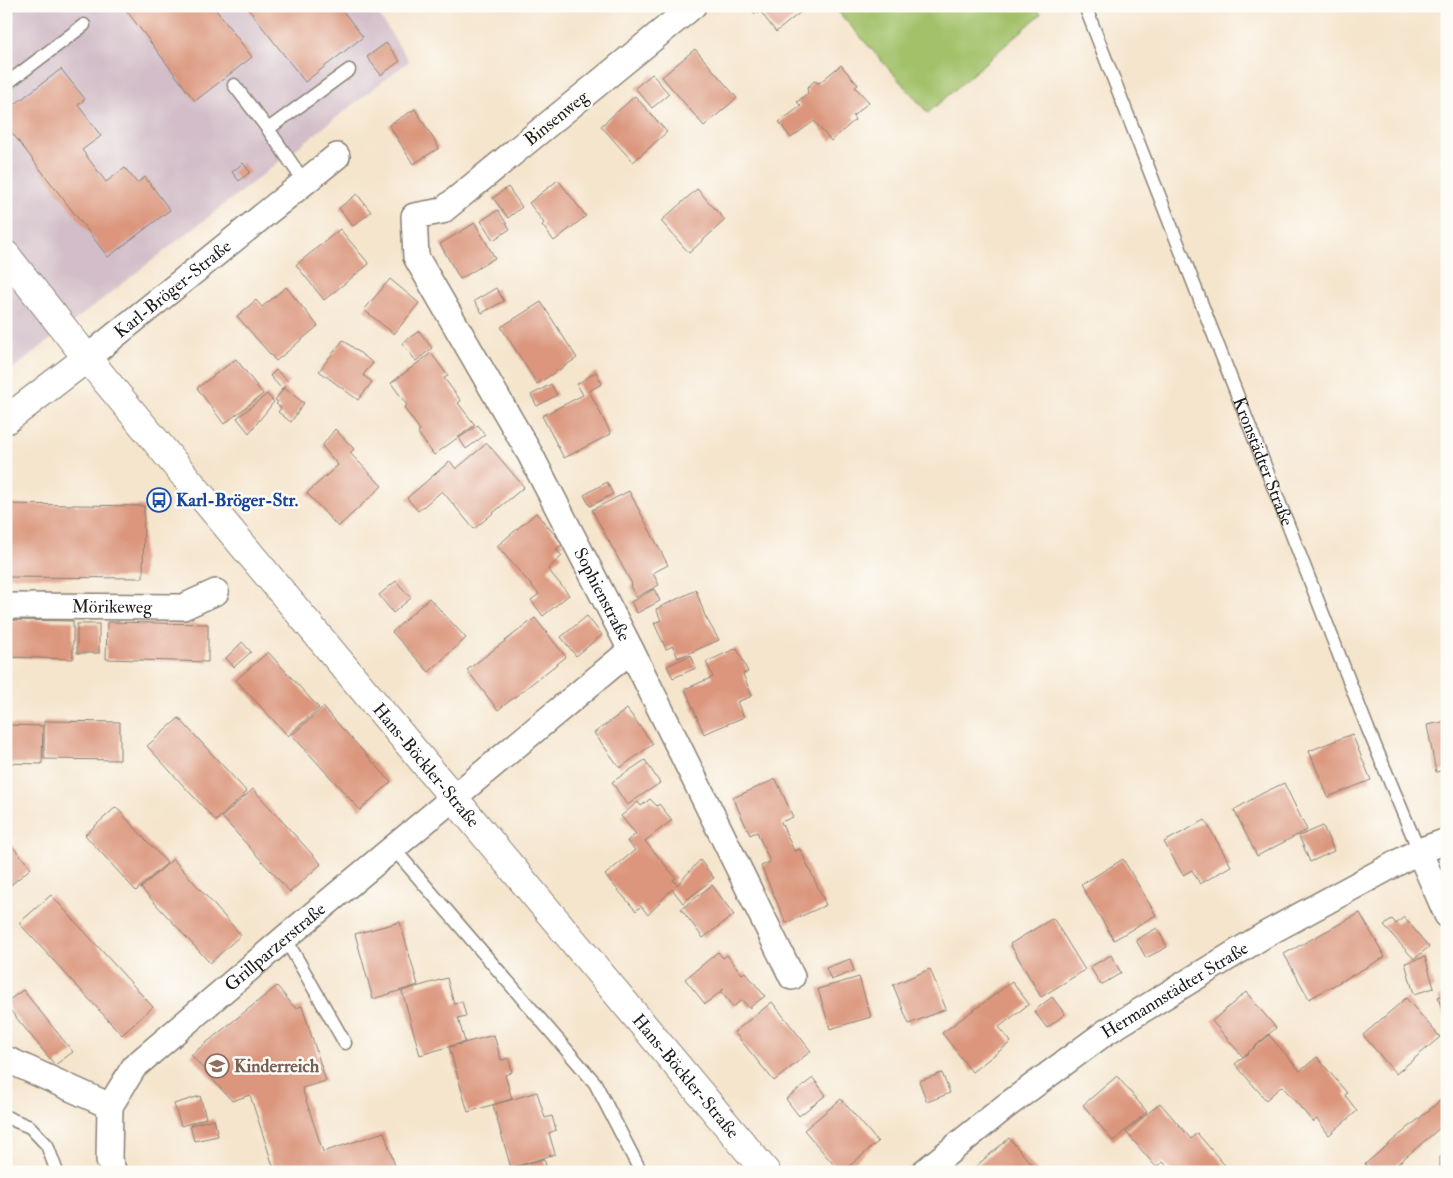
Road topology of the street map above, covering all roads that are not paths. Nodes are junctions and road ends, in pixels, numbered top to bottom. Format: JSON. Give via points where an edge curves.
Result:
{"nodes":[{"id":1,"x":693,"y":6,"type":"edge"},
{"id":2,"x":1085,"y":6,"type":"edge"},
{"id":3,"x":84,"y":25,"type":"dead end"},
{"id":4,"x":349,"y":70,"type":"dead end"},
{"id":5,"x":6,"y":84,"type":"edge"},
{"id":6,"x":234,"y":85,"type":"dead end"},
{"id":7,"x":268,"y":129,"type":"junction"},
{"id":8,"x":337,"y":156,"type":"dead end"},
{"id":9,"x":305,"y":183,"type":"junction"},
{"id":10,"x":414,"y":216,"type":"joint"},
{"id":11,"x":6,"y":255,"type":"edge"},
{"id":12,"x":87,"y":358,"type":"junction"},
{"id":13,"x":6,"y":420,"type":"edge"},
{"id":14,"x":216,"y":592,"type":"dead end"},
{"id":15,"x":6,"y":606,"type":"edge"},
{"id":16,"x":631,"y":650,"type":"junction"},
{"id":17,"x":453,"y":799,"type":"junction"},
{"id":18,"x":1447,"y":841,"type":"edge"},
{"id":19,"x":393,"y":848,"type":"junction"},
{"id":20,"x":1419,"y":851,"type":"junction"},
{"id":21,"x":1447,"y":915,"type":"edge"},
{"id":22,"x":285,"y":938,"type":"junction"},
{"id":23,"x":792,"y":977,"type":"dead end"},
{"id":24,"x":345,"y":1043,"type":"dead end"},
{"id":25,"x":6,"y":1059,"type":"edge"},
{"id":26,"x":110,"y":1106,"type":"junction"},
{"id":27,"x":6,"y":1117,"type":"edge"},
{"id":28,"x":57,"y":1172,"type":"edge"},
{"id":29,"x":114,"y":1172,"type":"edge"},
{"id":30,"x":641,"y":1172,"type":"edge"},
{"id":31,"x":766,"y":1172,"type":"edge"},
{"id":32,"x":924,"y":1172,"type":"edge"}],
"edges":[{"from":1,"to":10,"type":"street","name":"Binsenweg","via":[[442,211]]},
{"from":2,"to":20,"type":"lane","name":"Kronstädter Straße","via":[[1368,729]]},
{"from":3,"to":5,"type":"lane"},
{"from":4,"to":7,"type":"lane"},
{"from":6,"to":7,"type":"lane"},
{"from":7,"to":9,"type":"lane"},
{"from":8,"to":9,"type":"street","name":"Karl-Bröger-Straße"},
{"from":9,"to":12,"type":"street","name":"Karl-Bröger-Straße"},
{"from":10,"to":16,"type":"street","name":"Sophienstraße","via":[[416,258],[530,454]]},
{"from":11,"to":12,"type":"main road","name":"Hans-Böckler-Straße"},
{"from":12,"to":13,"type":"main road","name":"Karl-Bröger-Straße"},
{"from":12,"to":17,"type":"main road","name":"Hans-Böckler-Straße"},
{"from":14,"to":15,"type":"street","name":"Mörikeweg","via":[[182,607]]},
{"from":16,"to":17,"type":"street","name":"Grillparzerstraße"},
{"from":16,"to":23,"type":"street","name":"Sophienstraße"},
{"from":17,"to":19,"type":"street","name":"Grillparzerstraße"},
{"from":17,"to":31,"type":"main road","name":"Hans-Böckler-Straße"},
{"from":18,"to":20,"type":"street","name":"Hermannstädter Straße"},
{"from":19,"to":22,"type":"street","name":"Grillparzerstraße"},
{"from":19,"to":30,"type":"lane","via":[[595,1083]]},
{"from":20,"to":21,"type":"street","name":"Kronstädter Straße"},
{"from":20,"to":32,"type":"street","name":"Hermannstädter Straße","via":[[1268,934],[1106,1032]]},
{"from":22,"to":24,"type":"lane"},
{"from":22,"to":26,"type":"street","name":"Grillparzerstraße","via":[[134,1067]]},
{"from":25,"to":26,"type":"street"},
{"from":26,"to":29,"type":"street","via":[[109,1160]]},
{"from":27,"to":28,"type":"lane","via":[[30,1126],[47,1145]]}]}
